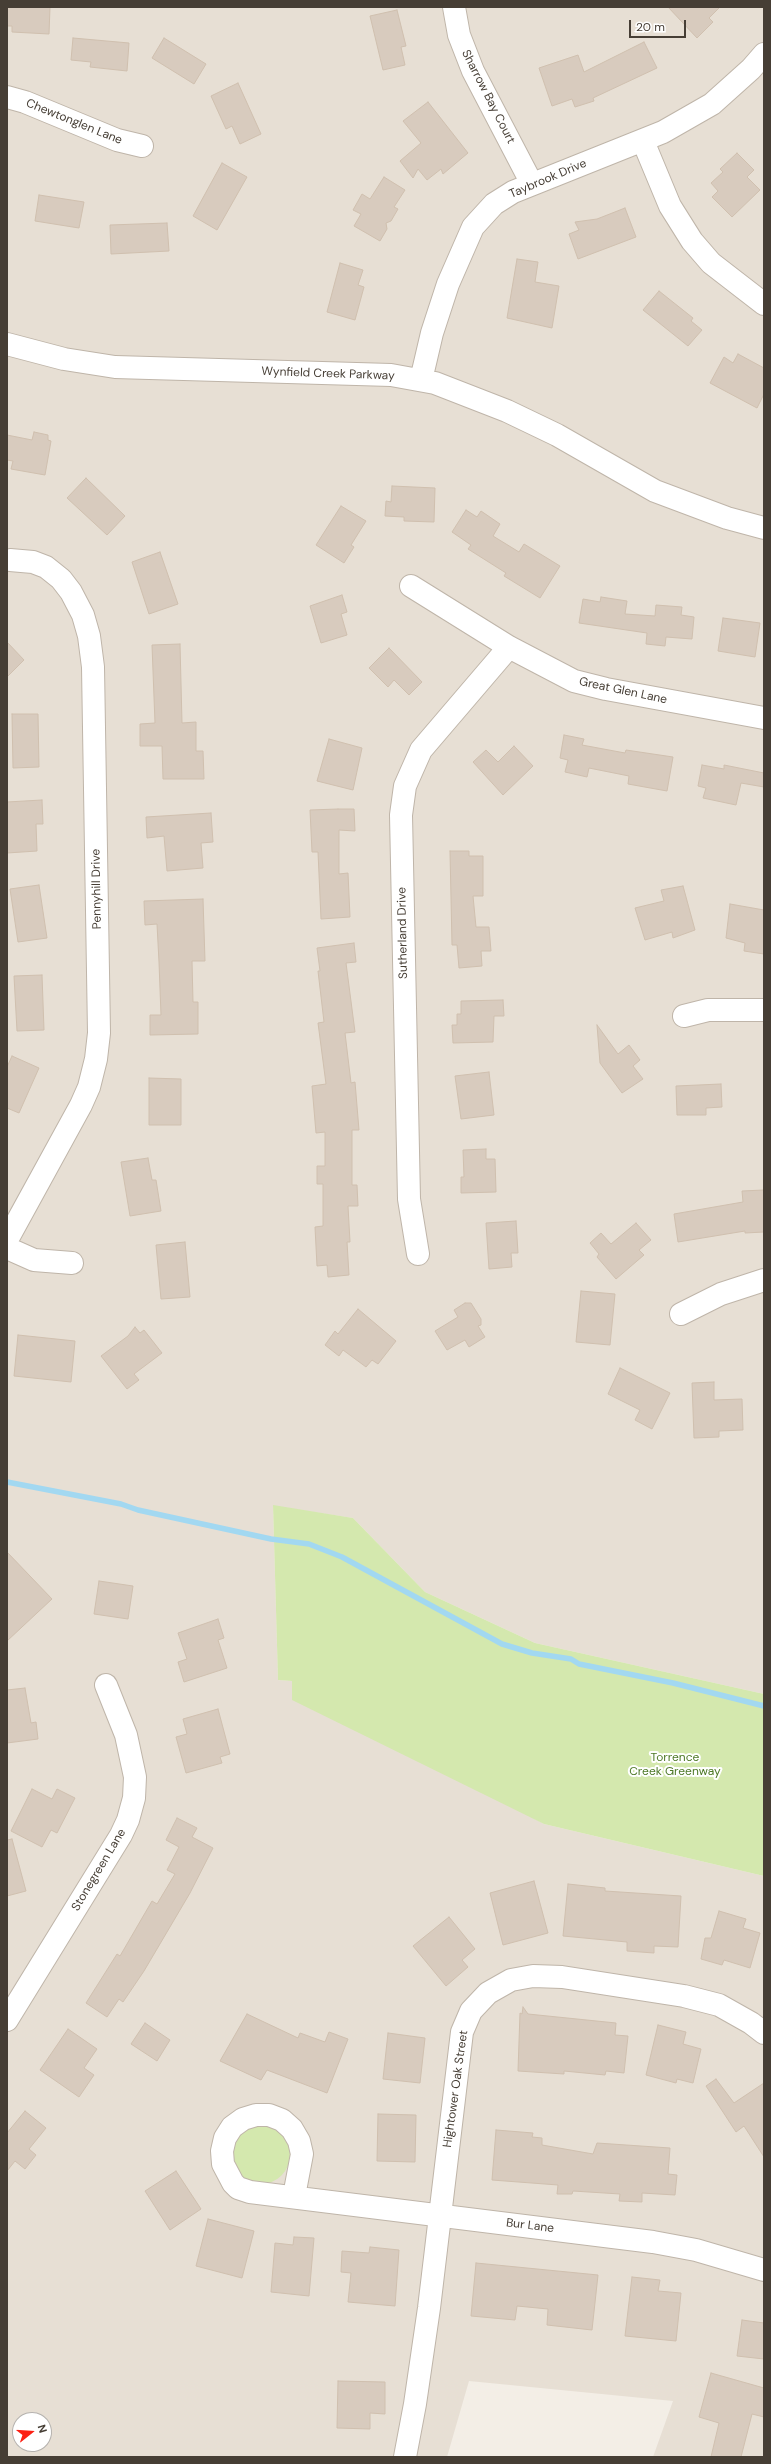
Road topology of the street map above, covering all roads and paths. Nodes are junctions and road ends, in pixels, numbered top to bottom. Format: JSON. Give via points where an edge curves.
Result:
{"nodes":[{"id":1,"x":454,"y":7,"type":"edge"},
{"id":2,"x":764,"y":54,"type":"edge"},
{"id":3,"x":7,"y":97,"type":"edge"},
{"id":4,"x":643,"y":141,"type":"junction"},
{"id":5,"x":142,"y":146,"type":"dead end"},
{"id":6,"x":532,"y":184,"type":"junction"},
{"id":7,"x":764,"y":304,"type":"edge"},
{"id":8,"x":7,"y":344,"type":"edge"},
{"id":9,"x":421,"y":380,"type":"junction"},
{"id":10,"x":764,"y":528,"type":"edge"},
{"id":11,"x":10,"y":560,"type":"dead end"},
{"id":12,"x":411,"y":586,"type":"dead end"},
{"id":13,"x":509,"y":647,"type":"junction"},
{"id":14,"x":764,"y":718,"type":"edge"},
{"id":15,"x":764,"y":1010,"type":"edge"},
{"id":16,"x":684,"y":1016,"type":"dead end"},
{"id":17,"x":7,"y":1240,"type":"edge"},
{"id":18,"x":7,"y":1248,"type":"edge"},
{"id":19,"x":418,"y":1254,"type":"dead end"},
{"id":20,"x":72,"y":1263,"type":"dead end"},
{"id":21,"x":764,"y":1280,"type":"edge"},
{"id":22,"x":680,"y":1314,"type":"dead end"},
{"id":23,"x":106,"y":1685,"type":"dead end"},
{"id":24,"x":14,"y":1992,"type":"edge"},
{"id":25,"x":7,"y":2020,"type":"edge"},
{"id":26,"x":764,"y":2033,"type":"edge"},
{"id":27,"x":294,"y":2196,"type":"dead end"},
{"id":28,"x":439,"y":2215,"type":"junction"},
{"id":29,"x":764,"y":2270,"type":"edge"},
{"id":30,"x":405,"y":2457,"type":"edge"}],
"edges":[{"from":1,"to":6,"type":"street","name":"Sharrow Bay Court","via":[[459,35],[473,71]]},
{"from":2,"to":4,"type":"street","name":"Taybrook Drive","via":[[712,104]]},
{"from":3,"to":5,"type":"street","name":"Chewtonglen Lane","via":[[117,140]]},
{"from":4,"to":6,"type":"street","name":"Taybrook Drive"},
{"from":4,"to":7,"type":"street","via":[[670,206],[692,241],[711,263]]},
{"from":6,"to":9,"type":"street","name":"Taybrook Drive","via":[[494,204],[473,227],[448,284],[432,333]]},
{"from":8,"to":9,"type":"street","name":"Wynfield Creek Parkway","via":[[64,359],[115,367],[391,375]]},
{"from":9,"to":10,"type":"street","name":"Wynfield Creek Parkway","via":[[462,392],[507,411],[557,435],[656,491],[727,518]]},
{"from":11,"to":17,"type":"street","name":"Pennyhill Drive","via":[[33,562],[46,567],[61,579],[71,592],[89,636],[93,667],[99,1033],[89,1087]]},
{"from":12,"to":13,"type":"street","name":"Great Glen Lane"},
{"from":13,"to":14,"type":"street","name":"Great Glen Lane","via":[[580,682]]},
{"from":13,"to":19,"type":"street","name":"Sutherland Drive","via":[[421,750],[406,786],[401,815],[409,1199]]},
{"from":15,"to":16,"type":"street","via":[[708,1010]]},
{"from":18,"to":20,"type":"street","via":[[34,1260]]},
{"from":21,"to":22,"type":"street","via":[[721,1294]]},
{"from":23,"to":24,"type":"street","name":"Stonegreen Lane","via":[[126,1735],[135,1777],[134,1798],[128,1820],[121,1835]]},
{"from":24,"to":25,"type":"street","name":"Stonegreen Lane"},
{"from":26,"to":28,"type":"street","name":"Hightower Oak Street","via":[[719,2005],[684,1996],[562,1978],[533,1976],[510,1980],[488,1993],[471,2011],[462,2032]]},
{"from":27,"to":28,"type":"street","name":"Bur Lane"},
{"from":28,"to":29,"type":"street","name":"Bur Lane","via":[[660,2243],[696,2250]]},
{"from":28,"to":30,"type":"street","name":"Hightower Oak Street","via":[[416,2404]]}]}
